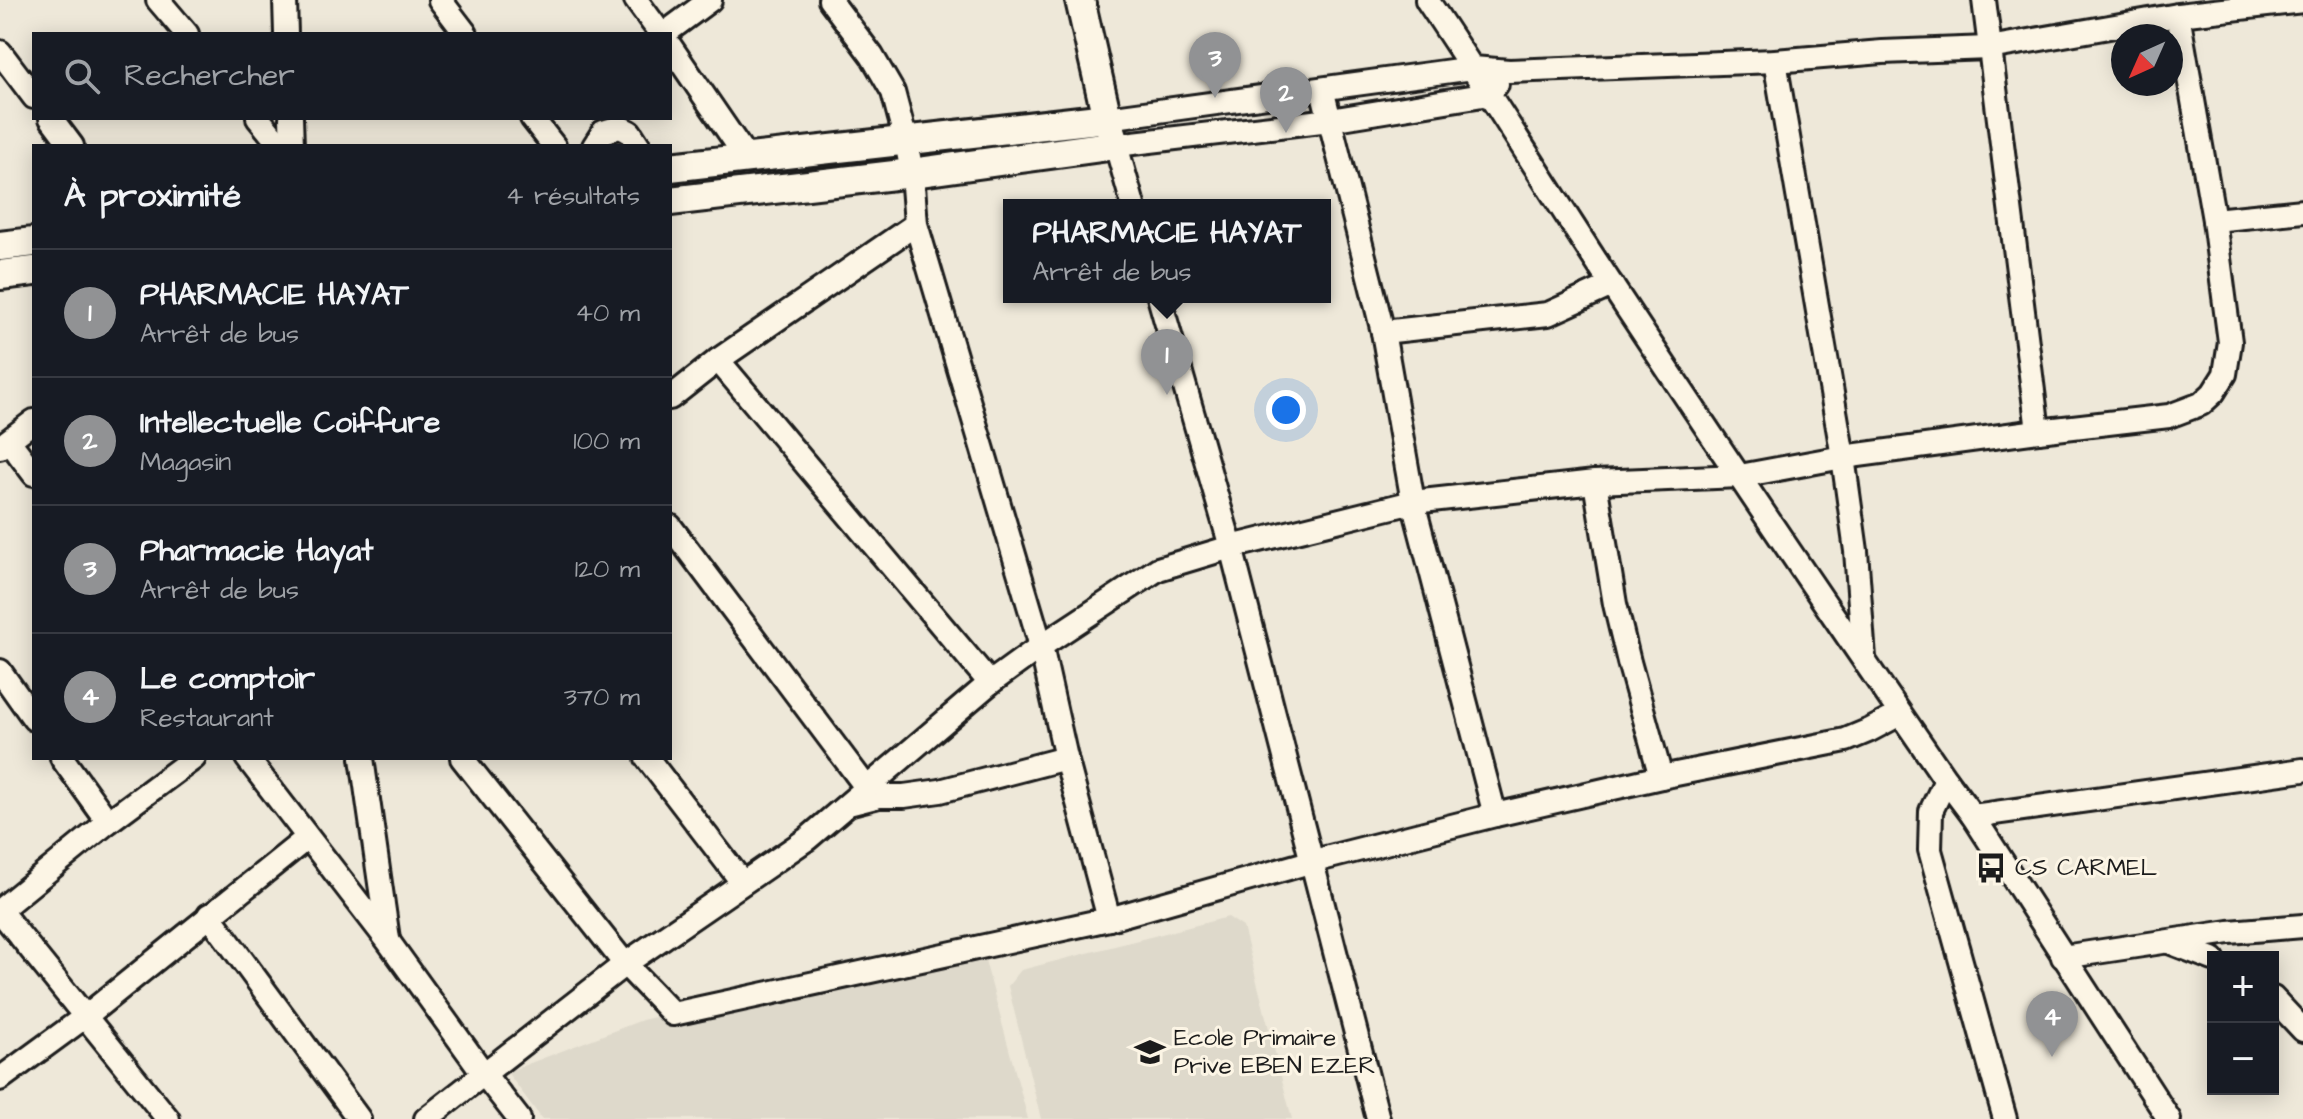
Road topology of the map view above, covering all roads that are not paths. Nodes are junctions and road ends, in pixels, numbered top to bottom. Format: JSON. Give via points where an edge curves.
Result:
{"nodes":[{"id":1,"x":158,"y":0,"type":"edge"},
{"id":2,"x":285,"y":0,"type":"edge"},
{"id":3,"x":440,"y":0,"type":"edge"},
{"id":4,"x":636,"y":0,"type":"edge"},
{"id":5,"x":710,"y":0,"type":"edge"},
{"id":6,"x":830,"y":0,"type":"edge"},
{"id":7,"x":1080,"y":0,"type":"edge"},
{"id":8,"x":1427,"y":0,"type":"edge"},
{"id":9,"x":1984,"y":0,"type":"edge"},
{"id":10,"x":2303,"y":1,"type":"edge"},
{"id":11,"x":2178,"y":15,"type":"junction"},
{"id":12,"x":185,"y":32,"type":"edge"},
{"id":13,"x":286,"y":32,"type":"edge"},
{"id":14,"x":464,"y":32,"type":"edge"},
{"id":15,"x":661,"y":32,"type":"edge"},
{"id":16,"x":666,"y":32,"type":"edge"},
{"id":17,"x":1989,"y":48,"type":"junction"},
{"id":18,"x":672,"y":49,"type":"edge"},
{"id":19,"x":0,"y":52,"type":"edge"},
{"id":20,"x":1775,"y":61,"type":"junction"},
{"id":21,"x":1473,"y":68,"type":"junction"},
{"id":22,"x":1509,"y":71,"type":"junction"},
{"id":23,"x":1322,"y":89,"type":"junction"},
{"id":24,"x":32,"y":94,"type":"edge"},
{"id":25,"x":1489,"y":94,"type":"junction"},
{"id":26,"x":52,"y":120,"type":"edge"},
{"id":27,"x":260,"y":120,"type":"edge"},
{"id":28,"x":291,"y":120,"type":"edge"},
{"id":29,"x":534,"y":120,"type":"edge"},
{"id":30,"x":1330,"y":120,"type":"junction"},
{"id":31,"x":1112,"y":132,"type":"junction"},
{"id":32,"x":906,"y":141,"type":"junction"},
{"id":33,"x":70,"y":144,"type":"edge"},
{"id":34,"x":279,"y":144,"type":"edge"},
{"id":35,"x":292,"y":144,"type":"edge"},
{"id":36,"x":552,"y":144,"type":"edge"},
{"id":37,"x":595,"y":144,"type":"edge"},
{"id":38,"x":638,"y":144,"type":"edge"},
{"id":39,"x":746,"y":157,"type":"junction"},
{"id":40,"x":672,"y":167,"type":"edge"},
{"id":41,"x":912,"y":173,"type":"junction"},
{"id":42,"x":1131,"y":199,"type":"edge"},
{"id":43,"x":672,"y":201,"type":"edge"},
{"id":44,"x":2303,"y":211,"type":"edge"},
{"id":45,"x":2214,"y":220,"type":"junction"},
{"id":46,"x":916,"y":224,"type":"junction"},
{"id":47,"x":32,"y":242,"type":"edge"},
{"id":48,"x":0,"y":246,"type":"edge"},
{"id":49,"x":32,"y":271,"type":"edge"},
{"id":50,"x":0,"y":275,"type":"edge"},
{"id":51,"x":1612,"y":285,"type":"junction"},
{"id":52,"x":1161,"y":303,"type":"edge"},
{"id":53,"x":1383,"y":332,"type":"junction"},
{"id":54,"x":718,"y":360,"type":"junction"},
{"id":55,"x":672,"y":396,"type":"edge"},
{"id":56,"x":32,"y":423,"type":"edge"},
{"id":57,"x":2038,"y":431,"type":"junction"},
{"id":58,"x":4,"y":444,"type":"edge"},
{"id":59,"x":1843,"y":457,"type":"junction"},
{"id":60,"x":32,"y":472,"type":"edge"},
{"id":61,"x":1740,"y":476,"type":"junction"},
{"id":62,"x":1595,"y":482,"type":"junction"},
{"id":63,"x":1413,"y":502,"type":"junction"},
{"id":64,"x":672,"y":529,"type":"edge"},
{"id":65,"x":1231,"y":547,"type":"junction"},
{"id":66,"x":1041,"y":646,"type":"junction"},
{"id":67,"x":1864,"y":660,"type":"junction"},
{"id":68,"x":0,"y":671,"type":"edge"},
{"id":69,"x":990,"y":683,"type":"junction"},
{"id":70,"x":1900,"y":714,"type":"junction"},
{"id":71,"x":32,"y":716,"type":"edge"},
{"id":72,"x":1066,"y":758,"type":"junction"},
{"id":73,"x":63,"y":760,"type":"edge"},
{"id":74,"x":191,"y":760,"type":"edge"},
{"id":75,"x":248,"y":760,"type":"edge"},
{"id":76,"x":362,"y":760,"type":"edge"},
{"id":77,"x":464,"y":760,"type":"edge"},
{"id":78,"x":649,"y":760,"type":"edge"},
{"id":79,"x":2298,"y":767,"type":"edge"},
{"id":80,"x":1661,"y":777,"type":"junction"},
{"id":81,"x":1946,"y":780,"type":"junction"},
{"id":82,"x":866,"y":787,"type":"junction"},
{"id":83,"x":847,"y":805,"type":"junction"},
{"id":84,"x":1495,"y":815,"type":"junction"},
{"id":85,"x":1973,"y":816,"type":"junction"},
{"id":86,"x":108,"y":822,"type":"junction"},
{"id":87,"x":307,"y":838,"type":"junction"},
{"id":88,"x":1310,"y":862,"type":"junction"},
{"id":89,"x":742,"y":882,"type":"junction"},
{"id":90,"x":0,"y":911,"type":"edge"},
{"id":91,"x":209,"y":915,"type":"junction"},
{"id":92,"x":1109,"y":919,"type":"junction"},
{"id":93,"x":2303,"y":926,"type":"edge"},
{"id":94,"x":388,"y":941,"type":"junction"},
{"id":95,"x":2169,"y":941,"type":"junction"},
{"id":96,"x":2063,"y":957,"type":"junction"},
{"id":97,"x":2207,"y":957,"type":"edge"},
{"id":98,"x":625,"y":964,"type":"junction"},
{"id":99,"x":2279,"y":1004,"type":"edge"},
{"id":100,"x":86,"y":1016,"type":"junction"},
{"id":101,"x":2303,"y":1030,"type":"edge"},
{"id":102,"x":484,"y":1074,"type":"junction"},
{"id":103,"x":0,"y":1079,"type":"edge"},
{"id":104,"x":168,"y":1119,"type":"edge"},
{"id":105,"x":359,"y":1119,"type":"edge"},
{"id":106,"x":426,"y":1119,"type":"edge"},
{"id":107,"x":519,"y":1119,"type":"edge"},
{"id":108,"x":1378,"y":1119,"type":"edge"},
{"id":109,"x":2005,"y":1119,"type":"edge"},
{"id":110,"x":2169,"y":1119,"type":"edge"}],
"edges":[{"from":1,"to":12,"type":"street"},
{"from":2,"to":13,"type":"street"},
{"from":3,"to":14,"type":"street"},
{"from":4,"to":15,"type":"street"},
{"from":5,"to":16,"type":"street"},
{"from":6,"to":32,"type":"street","via":[[884,74]]},
{"from":7,"to":31,"type":"main road"},
{"from":8,"to":21,"type":"street"},
{"from":9,"to":17,"type":"street"},
{"from":10,"to":11,"type":"street"},
{"from":11,"to":17,"type":"street"},
{"from":11,"to":45,"type":"street"},
{"from":17,"to":20,"type":"street"},
{"from":17,"to":57,"type":"street"},
{"from":18,"to":39,"type":"street"},
{"from":19,"to":24,"type":"street"},
{"from":20,"to":22,"type":"street"},
{"from":20,"to":59,"type":"street"},
{"from":21,"to":22,"type":"street"},
{"from":21,"to":23,"type":"street"},
{"from":21,"to":25,"type":"street"},
{"from":22,"to":25,"type":"street"},
{"from":23,"to":30,"type":"street"},
{"from":23,"to":31,"type":"street"},
{"from":25,"to":30,"type":"street"},
{"from":25,"to":51,"type":"street"},
{"from":26,"to":33,"type":"street"},
{"from":27,"to":34,"type":"street"},
{"from":28,"to":35,"type":"street"},
{"from":29,"to":36,"type":"street"},
{"from":30,"to":31,"type":"street"},
{"from":30,"to":53,"type":"street"},
{"from":31,"to":32,"type":"main road"},
{"from":31,"to":41,"type":"main road"},
{"from":31,"to":42,"type":"street"},
{"from":32,"to":39,"type":"main road"},
{"from":32,"to":41,"type":"street"},
{"from":37,"to":38,"type":"street","via":[[603,132],[620,127]]},
{"from":39,"to":40,"type":"main road"},
{"from":41,"to":43,"type":"main road"},
{"from":41,"to":46,"type":"street"},
{"from":44,"to":45,"type":"street"},
{"from":45,"to":57,"type":"street","via":[[2230,342],[2225,374],[2213,393],[2201,404],[2169,416]]},
{"from":46,"to":54,"type":"street"},
{"from":46,"to":66,"type":"street"},
{"from":47,"to":48,"type":"main road"},
{"from":49,"to":50,"type":"main road"},
{"from":51,"to":53,"type":"street","via":[[1548,314]]},
{"from":51,"to":61,"type":"street"},
{"from":52,"to":65,"type":"street"},
{"from":53,"to":63,"type":"street"},
{"from":54,"to":55,"type":"street"},
{"from":54,"to":69,"type":"street"},
{"from":56,"to":58,"type":"street"},
{"from":57,"to":59,"type":"street"},
{"from":58,"to":60,"type":"street"},
{"from":59,"to":61,"type":"street"},
{"from":59,"to":67,"type":"street"},
{"from":61,"to":62,"type":"street"},
{"from":61,"to":67,"type":"street"},
{"from":62,"to":63,"type":"street"},
{"from":62,"to":80,"type":"street","via":[[1615,604]]},
{"from":63,"to":65,"type":"street"},
{"from":63,"to":84,"type":"street"},
{"from":64,"to":82,"type":"street"},
{"from":65,"to":66,"type":"street","via":[[1158,569]]},
{"from":65,"to":88,"type":"street"},
{"from":66,"to":69,"type":"street"},
{"from":66,"to":72,"type":"street"},
{"from":67,"to":70,"type":"street"},
{"from":68,"to":71,"type":"street"},
{"from":69,"to":82,"type":"street"},
{"from":70,"to":80,"type":"street","via":[[1846,740]]},
{"from":70,"to":81,"type":"street"},
{"from":72,"to":83,"type":"street","via":[[940,791],[879,796]]},
{"from":72,"to":92,"type":"street"},
{"from":73,"to":86,"type":"street"},
{"from":74,"to":86,"type":"street"},
{"from":75,"to":87,"type":"street"},
{"from":76,"to":94,"type":"street"},
{"from":77,"to":98,"type":"street"},
{"from":78,"to":89,"type":"street"},
{"from":79,"to":85,"type":"street"},
{"from":80,"to":84,"type":"street"},
{"from":81,"to":85,"type":"street"},
{"from":81,"to":109,"type":"street","via":[[1931,811],[1930,850]]},
{"from":82,"to":83,"type":"street"},
{"from":83,"to":89,"type":"street"},
{"from":84,"to":88,"type":"street"},
{"from":85,"to":96,"type":"street"},
{"from":86,"to":90,"type":"street"},
{"from":87,"to":91,"type":"street"},
{"from":87,"to":94,"type":"street"},
{"from":88,"to":92,"type":"street"},
{"from":88,"to":108,"type":"street"},
{"from":89,"to":98,"type":"street"},
{"from":90,"to":100,"type":"street"},
{"from":91,"to":100,"type":"street"},
{"from":91,"to":105,"type":"street"},
{"from":92,"to":98,"type":"street","via":[[673,1014]]},
{"from":93,"to":95,"type":"street"},
{"from":94,"to":102,"type":"street"},
{"from":95,"to":96,"type":"street"},
{"from":95,"to":97,"type":"street"},
{"from":96,"to":110,"type":"street"},
{"from":98,"to":102,"type":"street"},
{"from":99,"to":101,"type":"street"},
{"from":100,"to":103,"type":"street"},
{"from":100,"to":104,"type":"street"},
{"from":102,"to":106,"type":"street"},
{"from":102,"to":107,"type":"street"}]}
